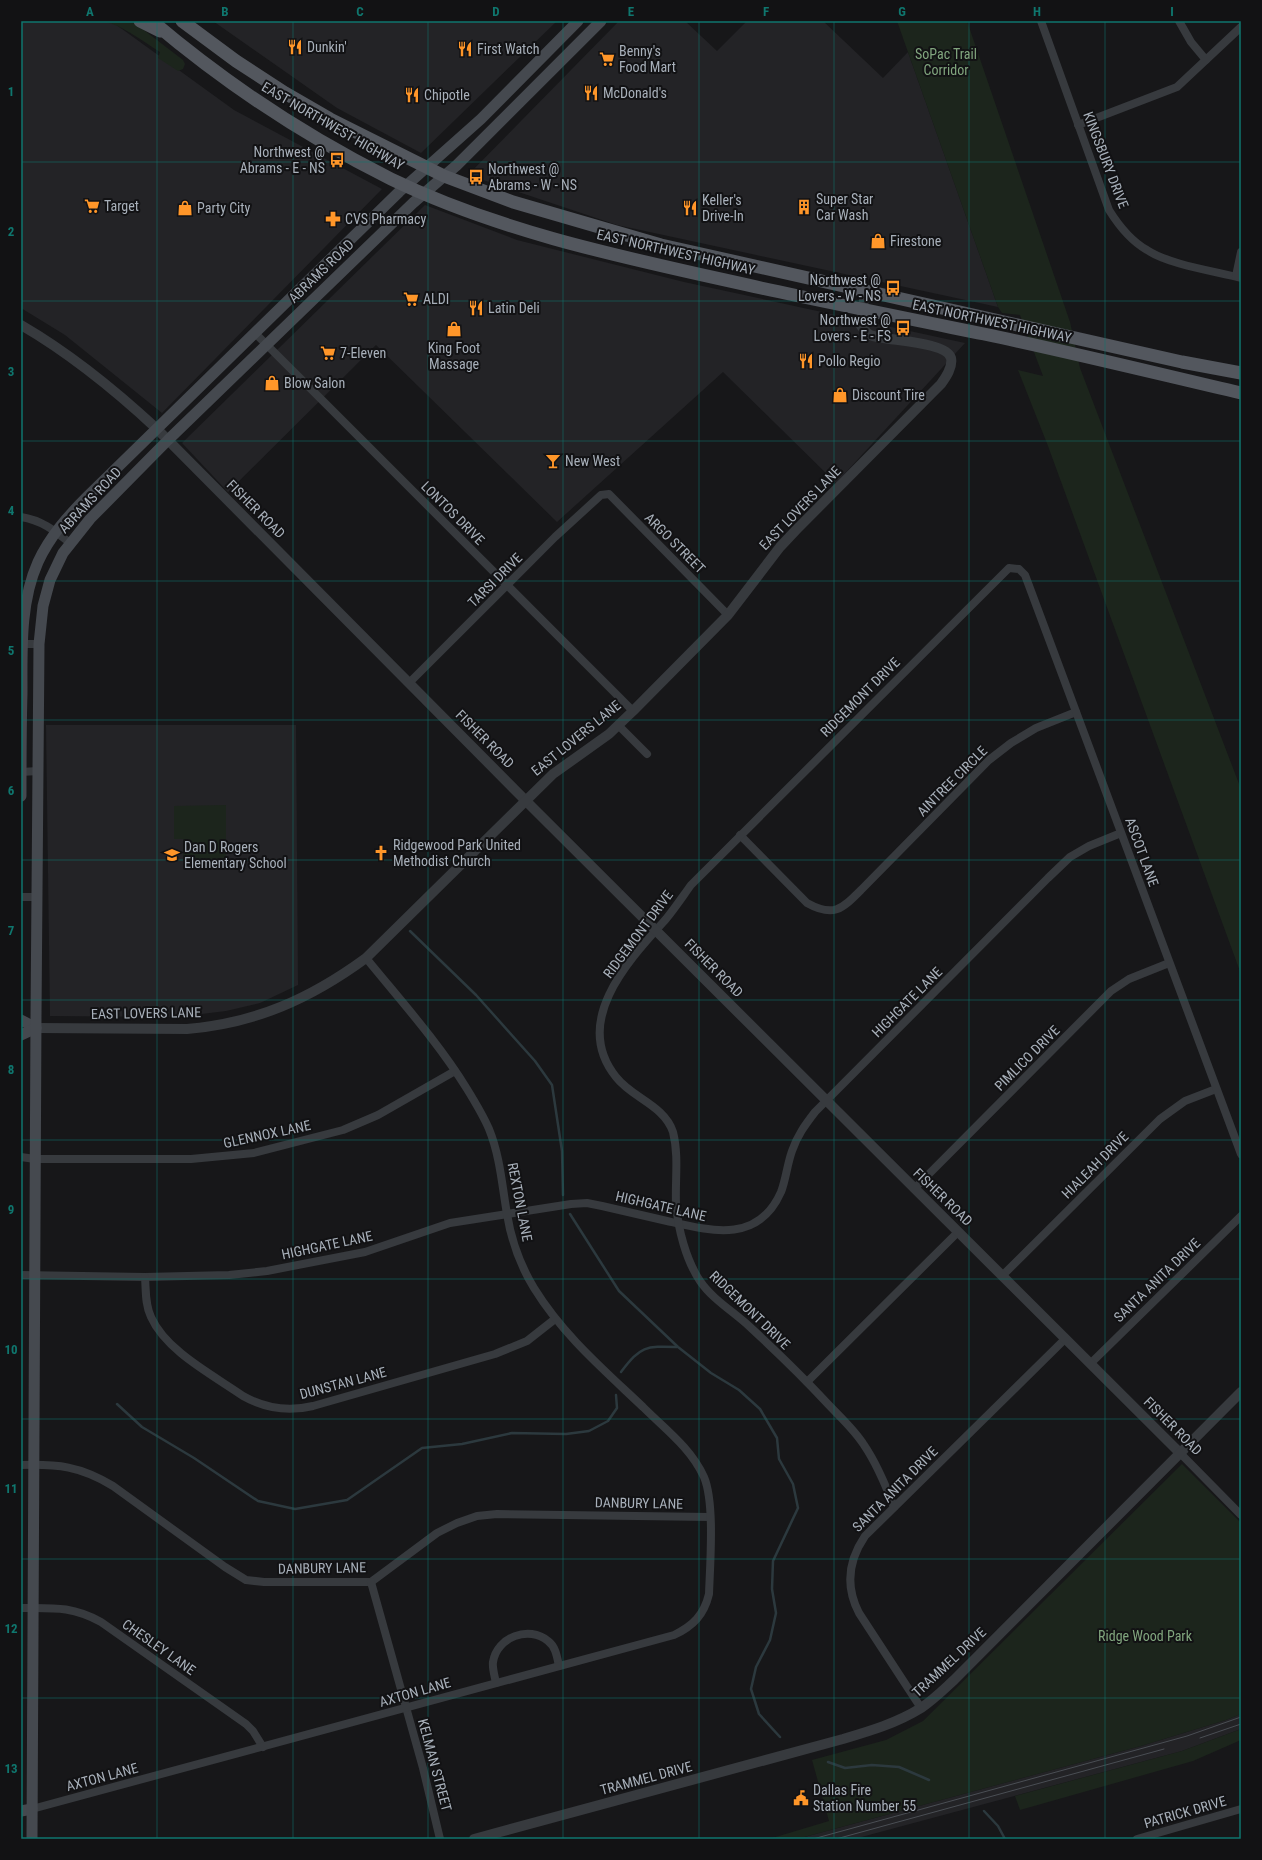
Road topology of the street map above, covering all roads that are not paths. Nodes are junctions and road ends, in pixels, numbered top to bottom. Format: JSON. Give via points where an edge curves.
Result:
{"nodes":[{"id":1,"x":140,"y":21,"type":"edge"},
{"id":2,"x":152,"y":21,"type":"edge"},
{"id":3,"x":578,"y":21,"type":"edge"},
{"id":4,"x":601,"y":21,"type":"edge"},
{"id":5,"x":1041,"y":21,"type":"edge"},
{"id":6,"x":1179,"y":21,"type":"edge"},
{"id":7,"x":185,"y":23,"type":"edge"},
{"id":8,"x":1241,"y":27,"type":"edge"},
{"id":9,"x":167,"y":33,"type":"junction"},
{"id":10,"x":214,"y":44,"type":"junction"},
{"id":11,"x":550,"y":50,"type":"junction"},
{"id":12,"x":1206,"y":60,"type":"junction"},
{"id":13,"x":201,"y":61,"type":"junction"},
{"id":14,"x":560,"y":61,"type":"junction"},
{"id":15,"x":1078,"y":124,"type":"junction"},
{"id":16,"x":427,"y":168,"type":"junction"},
{"id":17,"x":444,"y":176,"type":"junction"},
{"id":18,"x":406,"y":185,"type":"junction"},
{"id":19,"x":424,"y":193,"type":"junction"},
{"id":20,"x":1241,"y":252,"type":"edge"},
{"id":21,"x":703,"y":254,"type":"junction"},
{"id":22,"x":698,"y":274,"type":"junction"},
{"id":23,"x":1238,"y":277,"type":"edge"},
{"id":24,"x":865,"y":290,"type":"junction"},
{"id":25,"x":862,"y":310,"type":"junction"},
{"id":26,"x":21,"y":325,"type":"edge"},
{"id":27,"x":255,"y":333,"type":"junction"},
{"id":28,"x":266,"y":345,"type":"junction"},
{"id":29,"x":1241,"y":373,"type":"edge"},
{"id":30,"x":1241,"y":393,"type":"edge"},
{"id":31,"x":157,"y":429,"type":"junction"},
{"id":32,"x":168,"y":440,"type":"junction"},
{"id":33,"x":601,"y":495,"type":"joint"},
{"id":34,"x":21,"y":517,"type":"edge"},
{"id":35,"x":56,"y":532,"type":"junction"},
{"id":36,"x":70,"y":543,"type":"junction"},
{"id":37,"x":1010,"y":568,"type":"joint"},
{"id":38,"x":30,"y":585,"type":"junction"},
{"id":39,"x":507,"y":585,"type":"junction"},
{"id":40,"x":47,"y":591,"type":"junction"},
{"id":41,"x":728,"y":616,"type":"junction"},
{"id":42,"x":21,"y":644,"type":"edge"},
{"id":43,"x":39,"y":644,"type":"junction"},
{"id":44,"x":409,"y":683,"type":"junction"},
{"id":45,"x":633,"y":711,"type":"junction"},
{"id":46,"x":1076,"y":712,"type":"junction"},
{"id":47,"x":618,"y":725,"type":"junction"},
{"id":48,"x":647,"y":754,"type":"dead end"},
{"id":49,"x":38,"y":771,"type":"junction"},
{"id":50,"x":21,"y":772,"type":"edge"},
{"id":51,"x":21,"y":796,"type":"edge"},
{"id":52,"x":526,"y":800,"type":"junction"},
{"id":53,"x":1122,"y":833,"type":"junction"},
{"id":54,"x":740,"y":835,"type":"junction"},
{"id":55,"x":21,"y":897,"type":"edge"},
{"id":56,"x":37,"y":897,"type":"junction"},
{"id":57,"x":655,"y":930,"type":"junction"},
{"id":58,"x":366,"y":958,"type":"junction"},
{"id":59,"x":1169,"y":963,"type":"junction"},
{"id":60,"x":21,"y":1020,"type":"edge"},
{"id":61,"x":36,"y":1028,"type":"junction"},
{"id":62,"x":21,"y":1035,"type":"edge"},
{"id":63,"x":455,"y":1071,"type":"junction"},
{"id":64,"x":1216,"y":1089,"type":"junction"},
{"id":65,"x":826,"y":1101,"type":"junction"},
{"id":66,"x":1241,"y":1154,"type":"edge"},
{"id":67,"x":21,"y":1157,"type":"edge"},
{"id":68,"x":35,"y":1159,"type":"junction"},
{"id":69,"x":914,"y":1188,"type":"junction"},
{"id":70,"x":507,"y":1215,"type":"junction"},
{"id":71,"x":1241,"y":1216,"type":"edge"},
{"id":72,"x":680,"y":1224,"type":"junction"},
{"id":73,"x":958,"y":1232,"type":"junction"},
{"id":74,"x":21,"y":1275,"type":"edge"},
{"id":75,"x":35,"y":1275,"type":"junction"},
{"id":76,"x":1002,"y":1276,"type":"junction"},
{"id":77,"x":145,"y":1277,"type":"junction"},
{"id":78,"x":554,"y":1319,"type":"junction"},
{"id":79,"x":1065,"y":1338,"type":"junction"},
{"id":80,"x":1091,"y":1364,"type":"junction"},
{"id":81,"x":807,"y":1382,"type":"junction"},
{"id":82,"x":1241,"y":1392,"type":"edge"},
{"id":83,"x":1180,"y":1453,"type":"junction"},
{"id":84,"x":34,"y":1464,"type":"junction"},
{"id":85,"x":21,"y":1465,"type":"edge"},
{"id":86,"x":894,"y":1507,"type":"junction"},
{"id":87,"x":1241,"y":1515,"type":"edge"},
{"id":88,"x":710,"y":1516,"type":"junction"},
{"id":89,"x":371,"y":1582,"type":"junction"},
{"id":90,"x":21,"y":1608,"type":"edge"},
{"id":91,"x":34,"y":1608,"type":"junction"},
{"id":92,"x":558,"y":1666,"type":"junction"},
{"id":93,"x":496,"y":1683,"type":"junction"},
{"id":94,"x":406,"y":1708,"type":"junction"},
{"id":95,"x":921,"y":1708,"type":"junction"},
{"id":96,"x":263,"y":1747,"type":"junction"},
{"id":97,"x":32,"y":1809,"type":"junction"},
{"id":98,"x":1241,"y":1809,"type":"edge"},
{"id":99,"x":21,"y":1811,"type":"edge"},
{"id":100,"x":32,"y":1839,"type":"edge"},
{"id":101,"x":440,"y":1839,"type":"edge"},
{"id":102,"x":474,"y":1839,"type":"edge"},
{"id":103,"x":1137,"y":1839,"type":"edge"}],
"edges":[{"from":1,"to":9,"type":"main road"},
{"from":2,"to":9,"type":"main road","name":"EAST NORTHWEST HIGHWAY"},
{"from":3,"to":11,"type":"main road","name":"ABRAMS ROAD"},
{"from":4,"to":14,"type":"main road","name":"ABRAMS ROAD"},
{"from":5,"to":15,"type":"street","name":"KINGSBURY DRIVE"},
{"from":6,"to":12,"type":"street","via":[[1191,42]]},
{"from":7,"to":10,"type":"main road","name":"EAST NORTHWEST HIGHWAY"},
{"from":8,"to":12,"type":"street"},
{"from":9,"to":13,"type":"main road","name":"EAST NORTHWEST HIGHWAY"},
{"from":10,"to":13,"type":"main road"},
{"from":10,"to":16,"type":"main road","name":"EAST NORTHWEST HIGHWAY","via":[[285,93]]},
{"from":11,"to":14,"type":"main road"},
{"from":11,"to":16,"type":"main road","name":"ABRAMS ROAD","via":[[481,119]]},
{"from":12,"to":15,"type":"street","via":[[1177,87]]},
{"from":13,"to":18,"type":"main road","name":"EAST NORTHWEST HIGHWAY","via":[[249,96],[303,130]]},
{"from":14,"to":17,"type":"main road","name":"ABRAMS ROAD"},
{"from":15,"to":23,"type":"street","name":"KINGSBURY DRIVE","via":[[1109,210],[1130,237],[1147,251],[1168,260]]},
{"from":16,"to":17,"type":"main road","name":"EAST NORTHWEST HIGHWAY"},
{"from":16,"to":18,"type":"main road","name":"ABRAMS ROAD"},
{"from":17,"to":19,"type":"main road","name":"ABRAMS ROAD"},
{"from":17,"to":21,"type":"main road","name":"EAST NORTHWEST HIGHWAY","via":[[542,211],[661,245]]},
{"from":18,"to":19,"type":"main road","name":"EAST NORTHWEST HIGHWAY"},
{"from":18,"to":27,"type":"main road","name":"ABRAMS ROAD"},
{"from":19,"to":22,"type":"main road","name":"EAST NORTHWEST HIGHWAY","via":[[529,232]]},
{"from":19,"to":28,"type":"main road","name":"ABRAMS ROAD"},
{"from":20,"to":23,"type":"street"},
{"from":21,"to":22,"type":"main road"},
{"from":21,"to":24,"type":"main road","name":"EAST NORTHWEST HIGHWAY"},
{"from":22,"to":25,"type":"main road","name":"EAST NORTHWEST HIGHWAY"},
{"from":24,"to":25,"type":"street","name":"EAST LOVERS LANE"},
{"from":24,"to":29,"type":"main road","name":"EAST NORTHWEST HIGHWAY","via":[[1089,342]]},
{"from":25,"to":30,"type":"main road","name":"EAST NORTHWEST HIGHWAY","via":[[985,334]]},
{"from":25,"to":41,"type":"street","name":"EAST LOVERS LANE","via":[[861,326],[868,334],[925,345],[946,352],[951,358],[949,370],[941,384],[780,547]]},
{"from":26,"to":31,"type":"street","name":"FISHER ROAD","via":[[52,342],[81,363],[126,399]]},
{"from":27,"to":28,"type":"street","name":"LONTOS DRIVE"},
{"from":27,"to":31,"type":"main road","name":"ABRAMS ROAD"},
{"from":28,"to":32,"type":"main road","name":"ABRAMS ROAD"},
{"from":28,"to":39,"type":"street","name":"LONTOS DRIVE"},
{"from":31,"to":32,"type":"street","name":"FISHER ROAD"},
{"from":31,"to":35,"type":"main road","name":"ABRAMS ROAD","via":[[67,517]]},
{"from":32,"to":36,"type":"main road","name":"ABRAMS ROAD","via":[[90,519]]},
{"from":32,"to":44,"type":"street","name":"FISHER ROAD"},
{"from":33,"to":39,"type":"street","name":"TARSI DRIVE"},
{"from":33,"to":41,"type":"street","name":"ARGO STREET","via":[[608,494]]},
{"from":34,"to":35,"type":"street","via":[[47,525]]},
{"from":35,"to":36,"type":"street"},
{"from":35,"to":38,"type":"main road","name":"ABRAMS ROAD","via":[[38,562]]},
{"from":36,"to":40,"type":"main road","name":"ABRAMS ROAD","via":[[56,567]]},
{"from":37,"to":46,"type":"street","name":"ASCOT LANE","via":[[1019,569],[1025,575]]},
{"from":37,"to":54,"type":"street","name":"RIDGEMONT DRIVE"},
{"from":38,"to":40,"type":"main road"},
{"from":38,"to":42,"type":"main road","name":"ABRAMS ROAD"},
{"from":39,"to":44,"type":"street","name":"TARSI DRIVE"},
{"from":39,"to":45,"type":"street","name":"LONTOS DRIVE"},
{"from":40,"to":43,"type":"main road","name":"ABRAMS ROAD"},
{"from":41,"to":45,"type":"street","name":"EAST LOVERS LANE"},
{"from":42,"to":43,"type":"street"},
{"from":42,"to":50,"type":"main road","name":"ABRAMS ROAD"},
{"from":43,"to":49,"type":"main road","name":"ABRAMS ROAD"},
{"from":44,"to":52,"type":"street","name":"FISHER ROAD"},
{"from":45,"to":47,"type":"street","name":"EAST LOVERS LANE"},
{"from":46,"to":53,"type":"street","name":"ASCOT LANE"},
{"from":46,"to":54,"type":"street","name":"AINTREE CIRCLE","via":[[1036,728],[989,760],[846,905],[834,910],[821,910],[807,903]]},
{"from":47,"to":48,"type":"street"},
{"from":47,"to":52,"type":"street","name":"EAST LOVERS LANE","via":[[594,746],[553,774]]},
{"from":49,"to":50,"type":"street"},
{"from":49,"to":56,"type":"main road","name":"ABRAMS ROAD"},
{"from":50,"to":51,"type":"main road","name":"ABRAMS ROAD"},
{"from":52,"to":57,"type":"street","name":"FISHER ROAD"},
{"from":52,"to":58,"type":"street","name":"EAST LOVERS LANE"},
{"from":53,"to":59,"type":"street","name":"ASCOT LANE"},
{"from":53,"to":65,"type":"street","name":"HIGHGATE LANE","via":[[1089,846],[1070,857]]},
{"from":54,"to":57,"type":"street","name":"RIDGEMONT DRIVE","via":[[691,885]]},
{"from":55,"to":56,"type":"street"},
{"from":56,"to":61,"type":"main road","name":"ABRAMS ROAD"},
{"from":57,"to":65,"type":"street","name":"FISHER ROAD"},
{"from":57,"to":72,"type":"street","name":"RIDGEMONT DRIVE","via":[[614,985],[605,1003],[599,1031],[606,1063],[616,1078],[657,1109],[667,1120],[672,1131],[677,1160],[676,1206]]},
{"from":58,"to":61,"type":"street","name":"EAST LOVERS LANE","via":[[342,976],[306,997],[242,1020],[187,1029]]},
{"from":58,"to":63,"type":"street","name":"REXTON LANE"},
{"from":59,"to":64,"type":"street","name":"ASCOT LANE"},
{"from":59,"to":69,"type":"street","name":"PIMLICO DRIVE","via":[[1129,979],[1111,991]]},
{"from":60,"to":61,"type":"main road","name":"EAST LOVERS LANE"},
{"from":61,"to":62,"type":"main road","name":"EAST LOVERS LANE"},
{"from":61,"to":68,"type":"main road","name":"ABRAMS ROAD"},
{"from":63,"to":68,"type":"street","name":"GLENNOX LANE","via":[[378,1115],[357,1124],[305,1141],[254,1153],[191,1159]]},
{"from":63,"to":70,"type":"street","name":"REXTON LANE","via":[[489,1129],[501,1169]]},
{"from":64,"to":66,"type":"street","name":"ASCOT LANE"},
{"from":64,"to":76,"type":"street","name":"HIALEAH DRIVE","via":[[1185,1101],[1160,1118]]},
{"from":65,"to":69,"type":"street","name":"FISHER ROAD"},
{"from":65,"to":72,"type":"street","name":"HIGHGATE LANE","via":[[797,1137],[781,1192],[763,1217],[745,1228],[728,1231]]},
{"from":67,"to":68,"type":"street","name":"GLENNOX LANE"},
{"from":68,"to":75,"type":"main road","name":"ABRAMS ROAD"},
{"from":69,"to":73,"type":"street","name":"FISHER ROAD"},
{"from":70,"to":72,"type":"street","name":"HIGHGATE LANE","via":[[587,1203]]},
{"from":70,"to":77,"type":"street","name":"HIGHGATE LANE","via":[[450,1223],[365,1252],[267,1271],[229,1275]]},
{"from":70,"to":78,"type":"street","name":"REXTON LANE","via":[[521,1265]]},
{"from":71,"to":80,"type":"street","name":"SANTA ANITA DRIVE"},
{"from":72,"to":81,"type":"street","name":"RIDGEMONT DRIVE","via":[[691,1265],[700,1281]]},
{"from":73,"to":76,"type":"street","name":"FISHER ROAD"},
{"from":73,"to":81,"type":"street"},
{"from":74,"to":75,"type":"street","name":"HIGHGATE LANE"},
{"from":75,"to":77,"type":"street","name":"HIGHGATE LANE"},
{"from":75,"to":84,"type":"main road","name":"ABRAMS ROAD"},
{"from":76,"to":79,"type":"street","name":"FISHER ROAD"},
{"from":77,"to":78,"type":"street","name":"DUNSTAN LANE","via":[[150,1316],[161,1335],[172,1347],[243,1396],[271,1408],[300,1409],[313,1406],[495,1354],[527,1341]]},
{"from":78,"to":88,"type":"street","name":"REXTON LANE","via":[[693,1456],[706,1480]]},
{"from":79,"to":80,"type":"street","name":"FISHER ROAD"},
{"from":79,"to":86,"type":"street","name":"SANTA ANITA DRIVE"},
{"from":80,"to":83,"type":"street","name":"FISHER ROAD"},
{"from":81,"to":86,"type":"street","name":"RIDGEMONT DRIVE","via":[[865,1445]]},
{"from":82,"to":83,"type":"street","name":"TRAMMEL DRIVE"},
{"from":83,"to":87,"type":"street","name":"FISHER ROAD"},
{"from":83,"to":95,"type":"street","name":"TRAMMEL DRIVE","via":[[954,1680]]},
{"from":84,"to":85,"type":"street","name":"DANBURY LANE"},
{"from":84,"to":89,"type":"street","name":"DANBURY LANE","via":[[76,1468],[94,1474],[246,1580]]},
{"from":84,"to":91,"type":"main road","name":"ABRAMS ROAD"},
{"from":86,"to":95,"type":"street","name":"SANTA ANITA DRIVE","via":[[858,1546],[849,1572],[850,1587],[859,1613]]},
{"from":88,"to":89,"type":"street","name":"DANBURY LANE","via":[[477,1516],[437,1533]]},
{"from":88,"to":92,"type":"street","name":"AXTON LANE","via":[[709,1594],[707,1604],[695,1623],[674,1635]]},
{"from":89,"to":94,"type":"street","name":"KELMAN STREET"},
{"from":90,"to":91,"type":"street","name":"CHESLEY LANE"},
{"from":91,"to":96,"type":"street","name":"CHESLEY LANE","via":[[69,1609],[100,1622],[246,1724]]},
{"from":91,"to":97,"type":"main road","name":"ABRAMS ROAD"},
{"from":92,"to":93,"type":"street","name":"AXTON LANE"},
{"from":92,"to":93,"type":"street","via":[[555,1651],[548,1641],[532,1633],[514,1636],[499,1647],[493,1662]]},
{"from":93,"to":94,"type":"street","name":"AXTON LANE"},
{"from":94,"to":96,"type":"street","name":"AXTON LANE"},
{"from":94,"to":101,"type":"street","name":"KELMAN STREET"},
{"from":95,"to":102,"type":"street","name":"TRAMMEL DRIVE","via":[[879,1728],[843,1739]]},
{"from":96,"to":97,"type":"street","name":"AXTON LANE"},
{"from":97,"to":99,"type":"main road"},
{"from":97,"to":100,"type":"main road","name":"ABRAMS ROAD"},
{"from":98,"to":103,"type":"street","name":"PATRICK DRIVE"}]}
